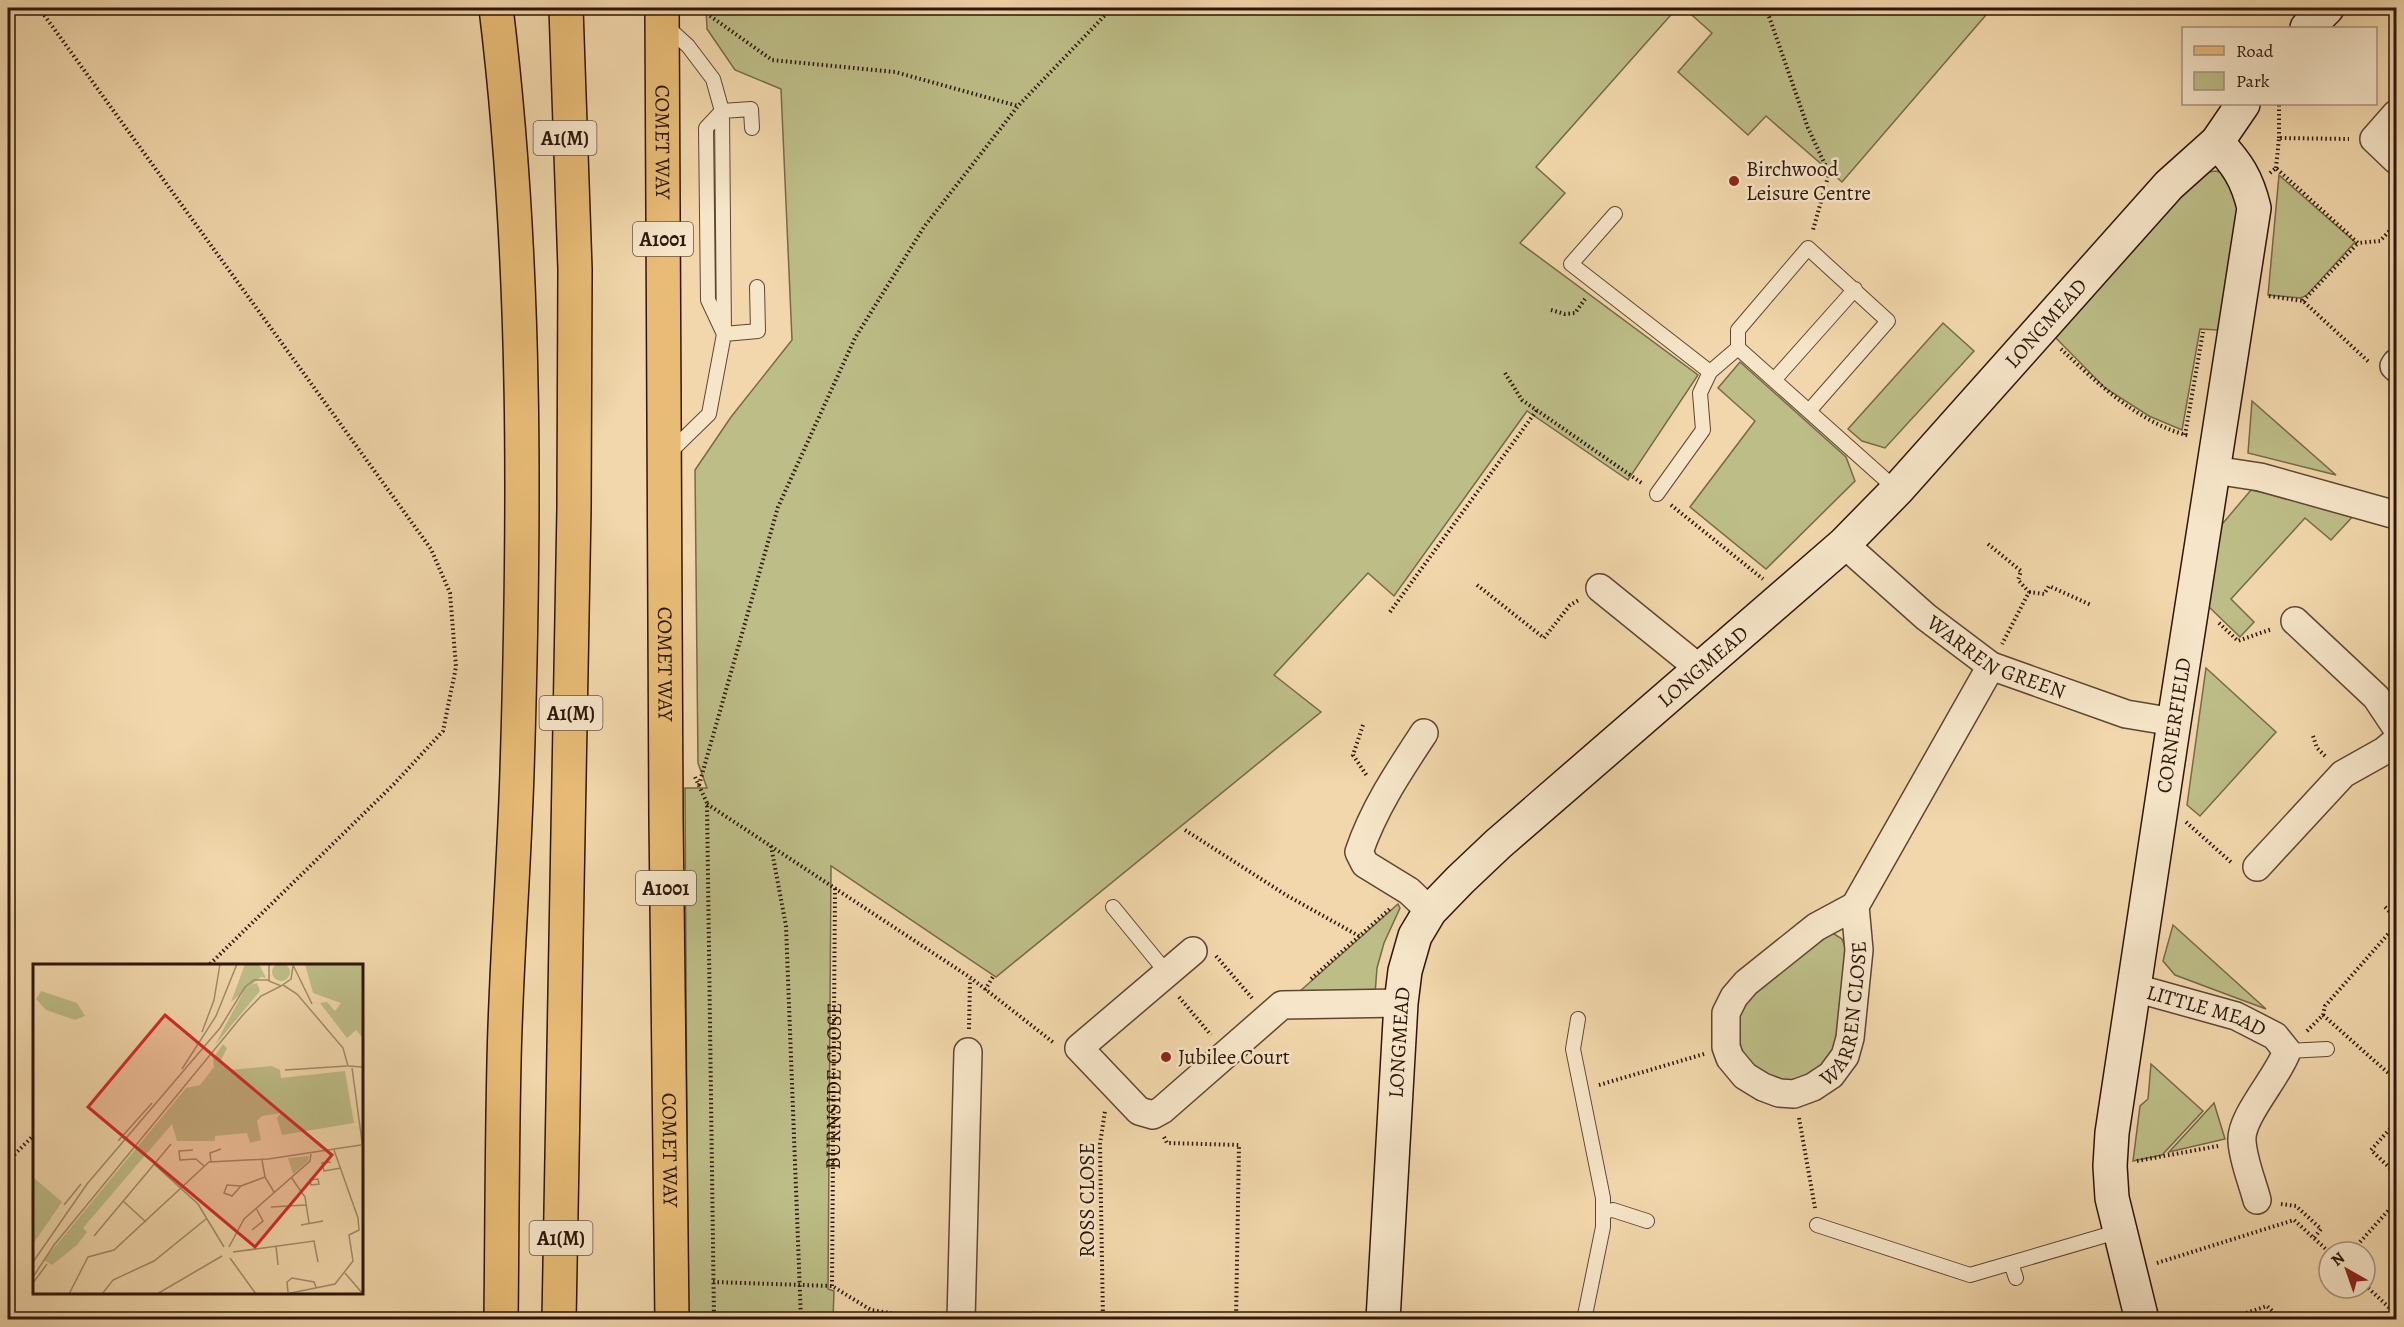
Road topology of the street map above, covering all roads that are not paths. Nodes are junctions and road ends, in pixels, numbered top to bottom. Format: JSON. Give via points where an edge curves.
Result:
{"nodes":[{"id":1,"x":476,"y":8,"type":"edge"},
{"id":2,"x":496,"y":8,"type":"edge"},
{"id":3,"x":551,"y":8,"type":"edge"},
{"id":4,"x":566,"y":8,"type":"edge"},
{"id":5,"x":2327,"y":8,"type":"edge"},
{"id":6,"x":662,"y":14,"type":"edge"},
{"id":7,"x":2308,"y":27,"type":"edge"},
{"id":8,"x":505,"y":85,"type":"junction"},
{"id":9,"x":2242,"y":105,"type":"edge"},
{"id":10,"x":722,"y":111,"type":"junction"},
{"id":11,"x":2397,"y":114,"type":"edge"},
{"id":12,"x":752,"y":128,"type":"dead end"},
{"id":13,"x":2217,"y":142,"type":"junction"},
{"id":14,"x":2397,"y":160,"type":"edge"},
{"id":15,"x":1615,"y":214,"type":"dead end"},
{"id":16,"x":575,"y":269,"type":"junction"},
{"id":17,"x":757,"y":287,"type":"dead end"},
{"id":18,"x":1855,"y":289,"type":"junction"},
{"id":19,"x":724,"y":334,"type":"junction"},
{"id":20,"x":1738,"y":348,"type":"junction"},
{"id":21,"x":1710,"y":372,"type":"junction"},
{"id":22,"x":1774,"y":380,"type":"junction"},
{"id":23,"x":1809,"y":411,"type":"junction"},
{"id":24,"x":665,"y":456,"type":"junction"},
{"id":25,"x":2216,"y":456,"type":"junction"},
{"id":26,"x":1897,"y":490,"type":"junction"},
{"id":27,"x":1657,"y":494,"type":"dead end"},
{"id":28,"x":2397,"y":515,"type":"edge"},
{"id":29,"x":1844,"y":544,"type":"junction"},
{"id":30,"x":1600,"y":588,"type":"road end"},
{"id":31,"x":2295,"y":621,"type":"road end"},
{"id":32,"x":1991,"y":666,"type":"junction"},
{"id":33,"x":1700,"y":669,"type":"junction"},
{"id":34,"x":2174,"y":722,"type":"junction"},
{"id":35,"x":2397,"y":727,"type":"edge"},
{"id":36,"x":1424,"y":733,"type":"dead end"},
{"id":37,"x":2397,"y":741,"type":"edge"},
{"id":38,"x":2256,"y":867,"type":"road end"},
{"id":39,"x":1420,"y":901,"type":"junction"},
{"id":40,"x":1855,"y":906,"type":"junction"},
{"id":41,"x":1113,"y":907,"type":"dead end"},
{"id":42,"x":1193,"y":951,"type":"road end"},
{"id":43,"x":1164,"y":975,"type":"junction"},
{"id":44,"x":2135,"y":988,"type":"junction"},
{"id":45,"x":1401,"y":1003,"type":"junction"},
{"id":46,"x":1578,"y":1018,"type":"dead end"},
{"id":47,"x":2327,"y":1049,"type":"dead end"},
{"id":48,"x":2287,"y":1051,"type":"junction"},
{"id":49,"x":968,"y":1052,"type":"road end"},
{"id":50,"x":2257,"y":1200,"type":"road end"},
{"id":51,"x":1603,"y":1212,"type":"junction"},
{"id":52,"x":1647,"y":1221,"type":"dead end"},
{"id":53,"x":1817,"y":1225,"type":"road end"},
{"id":54,"x":2120,"y":1231,"type":"junction"},
{"id":55,"x":2011,"y":1263,"type":"junction"},
{"id":56,"x":2016,"y":1278,"type":"dead end"},
{"id":57,"x":501,"y":1320,"type":"edge"},
{"id":58,"x":558,"y":1320,"type":"edge"},
{"id":59,"x":672,"y":1320,"type":"edge"},
{"id":60,"x":961,"y":1320,"type":"edge"},
{"id":61,"x":1383,"y":1320,"type":"edge"},
{"id":62,"x":1584,"y":1320,"type":"edge"},
{"id":63,"x":2142,"y":1320,"type":"edge"}],
"edges":[{"from":1,"to":8,"type":"main road","number":"A1(M)"},
{"from":2,"to":8,"type":"main road","number":"A1(M)"},
{"from":3,"to":16,"type":"main road","number":"A1(M)"},
{"from":4,"to":16,"type":"main road","number":"A1(M)"},
{"from":5,"to":7,"type":"street"},
{"from":6,"to":10,"type":"lane","via":[[713,79]]},
{"from":6,"to":24,"type":"main road","name":"COMET WAY","number":"A1001"},
{"from":8,"to":57,"type":"main road","number":"A1(M)","via":[[520,314],[523,445],[517,774],[504,1060]]},
{"from":9,"to":13,"type":"street","name":"LONGMEAD"},
{"from":10,"to":12,"type":"lane","via":[[751,109]]},
{"from":10,"to":19,"type":"lane"},
{"from":11,"to":14,"type":"street","via":[[2374,139]]},
{"from":13,"to":25,"type":"street","name":"CORNERFIELD","via":[[2240,168],[2254,208]]},
{"from":13,"to":26,"type":"street","name":"LONGMEAD","via":[[2169,185]]},
{"from":15,"to":21,"type":"lane","via":[[1570,264]]},
{"from":16,"to":58,"type":"main road","number":"A1(M)","via":[[572,675]]},
{"from":17,"to":19,"type":"lane","via":[[758,331]]},
{"from":18,"to":20,"type":"lane","via":[[1808,248],[1738,330]]},
{"from":18,"to":22,"type":"lane"},
{"from":18,"to":23,"type":"lane","via":[[1888,321]]},
{"from":19,"to":24,"type":"lane","via":[[709,414]]},
{"from":20,"to":21,"type":"lane"},
{"from":20,"to":22,"type":"lane"},
{"from":21,"to":27,"type":"lane","via":[[1700,393],[1703,430]]},
{"from":22,"to":23,"type":"lane"},
{"from":23,"to":26,"type":"lane"},
{"from":24,"to":59,"type":"main road","name":"COMET WAY","number":"A1001"},
{"from":25,"to":28,"type":"street","via":[[2260,477]]},
{"from":25,"to":34,"type":"street","name":"CORNERFIELD"},
{"from":26,"to":29,"type":"street","name":"LONGMEAD"},
{"from":29,"to":32,"type":"street","name":"WARREN GREEN","via":[[1926,618]]},
{"from":29,"to":33,"type":"street","name":"LONGMEAD"},
{"from":30,"to":33,"type":"street"},
{"from":31,"to":35,"type":"street","via":[[2376,697]]},
{"from":32,"to":34,"type":"street","name":"WARREN GREEN","via":[[2126,714]]},
{"from":32,"to":40,"type":"street","name":"WARREN CLOSE"},
{"from":33,"to":39,"type":"street","name":"LONGMEAD","via":[[1498,844]]},
{"from":34,"to":44,"type":"street","name":"CORNERFIELD"},
{"from":36,"to":39,"type":"street","via":[[1390,784],[1359,852],[1365,864]]},
{"from":37,"to":38,"type":"street","via":[[2343,774]]},
{"from":39,"to":45,"type":"street","name":"LONGMEAD"},
{"from":40,"to":40,"type":"street","name":"WARREN CLOSE","via":[[1858,950],[1845,1056],[1831,1075],[1794,1094],[1779,1093],[1745,1076],[1726,1047],[1726,1013],[1734,997],[1816,927]]},
{"from":41,"to":43,"type":"lane"},
{"from":42,"to":43,"type":"street"},
{"from":43,"to":45,"type":"street","via":[[1079,1048],[1139,1111],[1153,1116],[1275,1011]]},
{"from":44,"to":48,"type":"street","name":"LITTLE MEAD","via":[[2236,1016],[2275,1036]]},
{"from":44,"to":54,"type":"street","name":"CORNERFIELD","via":[[2112,1133],[2112,1198]]},
{"from":45,"to":61,"type":"street","name":"LONGMEAD"},
{"from":46,"to":51,"type":"lane","via":[[1573,1049]]},
{"from":47,"to":48,"type":"lane"},
{"from":48,"to":50,"type":"street","name":"LITTLE MEAD","via":[[2283,1064],[2244,1125],[2242,1141]]},
{"from":49,"to":60,"type":"street"},
{"from":51,"to":52,"type":"lane","via":[[1613,1210]]},
{"from":51,"to":62,"type":"lane"},
{"from":53,"to":55,"type":"lane","via":[[1970,1275]]},
{"from":54,"to":55,"type":"lane"},
{"from":54,"to":63,"type":"street","name":"CORNERFIELD"},
{"from":55,"to":56,"type":"lane"}]}
